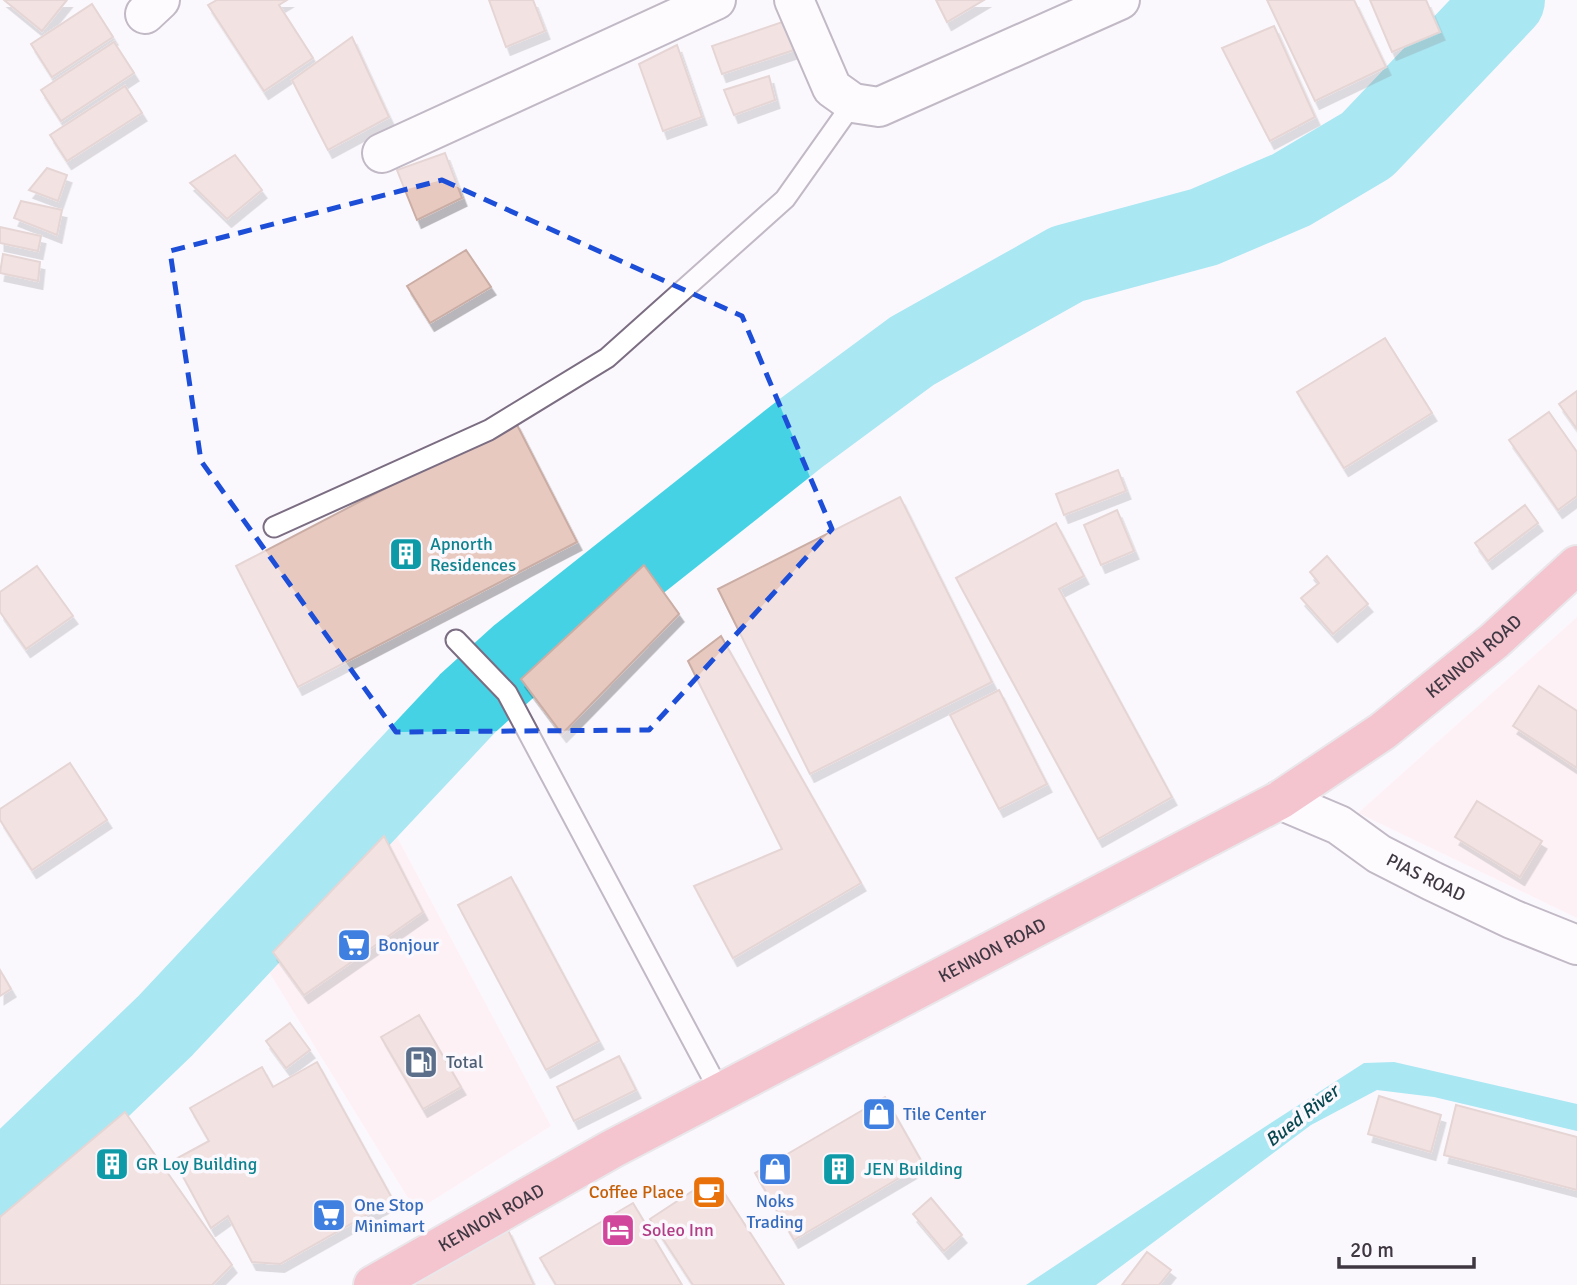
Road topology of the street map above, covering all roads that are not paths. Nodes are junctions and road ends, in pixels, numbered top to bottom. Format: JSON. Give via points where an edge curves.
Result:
{"nodes":[{"id":1,"x":716,"y":0,"type":"edge"},
{"id":2,"x":794,"y":0,"type":"edge"},
{"id":3,"x":1120,"y":0,"type":"edge"},
{"id":4,"x":853,"y":103,"type":"junction"},
{"id":5,"x":382,"y":153,"type":"dead end"},
{"id":6,"x":274,"y":527,"type":"dead end"},
{"id":7,"x":1577,"y":565,"type":"edge"},
{"id":8,"x":456,"y":640,"type":"dead end"},
{"id":9,"x":1280,"y":800,"type":"junction"},
{"id":10,"x":1577,"y":945,"type":"edge"},
{"id":11,"x":720,"y":1092,"type":"junction"},
{"id":12,"x":373,"y":1285,"type":"edge"}],
"edges":[{"from":1,"to":5,"type":"street"},
{"from":2,"to":4,"type":"street","via":[[832,88]]},
{"from":3,"to":4,"type":"street","via":[[879,107]]},
{"from":4,"to":6,"type":"lane","via":[[785,199],[607,358],[489,430]]},
{"from":7,"to":9,"type":"highway","name":"KENNON ROAD","via":[[1383,732]]},
{"from":8,"to":11,"type":"lane","via":[[507,693]]},
{"from":9,"to":10,"type":"street","name":"PIAS ROAD","via":[[1339,825],[1379,854],[1432,881]]},
{"from":9,"to":11,"type":"highway","name":"KENNON ROAD"},
{"from":11,"to":12,"type":"highway","name":"KENNON ROAD"}]}
